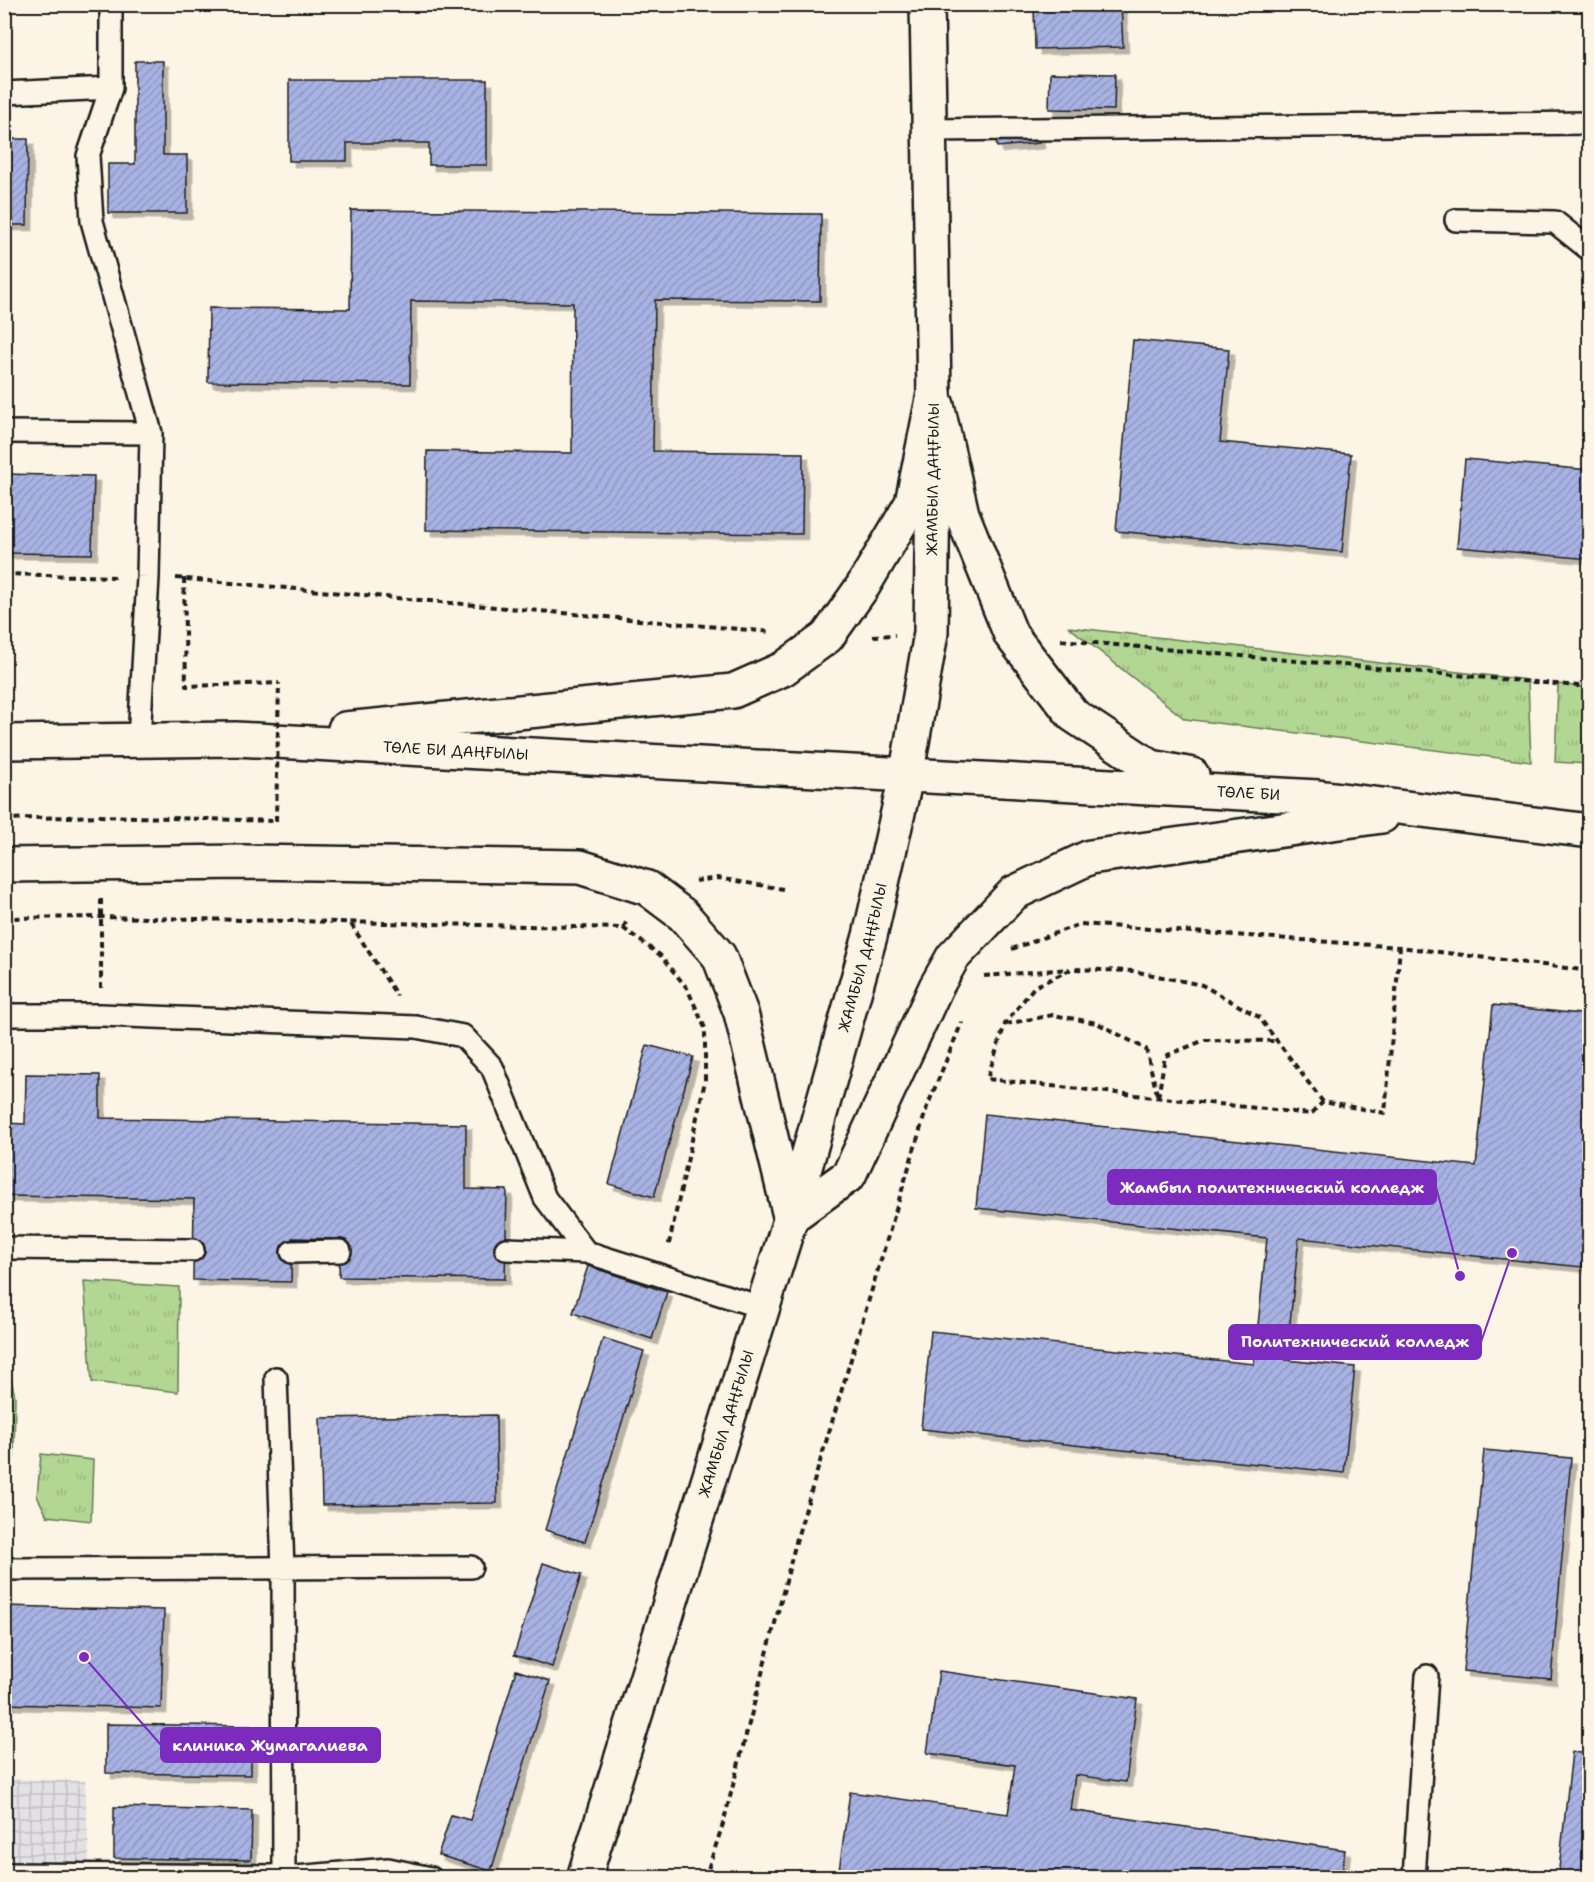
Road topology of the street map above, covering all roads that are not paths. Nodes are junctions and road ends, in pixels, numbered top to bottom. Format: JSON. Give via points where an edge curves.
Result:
{"nodes":[{"id":1,"x":111,"y":4,"type":"edge"},
{"id":2,"x":927,"y":4,"type":"edge"},
{"id":3,"x":111,"y":88,"type":"junction"},
{"id":4,"x":4,"y":93,"type":"edge"},
{"id":5,"x":1590,"y":123,"type":"edge"},
{"id":6,"x":929,"y":130,"type":"junction"},
{"id":7,"x":1456,"y":220,"type":"dead end"},
{"id":8,"x":1590,"y":250,"type":"edge"},
{"id":9,"x":934,"y":394,"type":"junction"},
{"id":10,"x":4,"y":432,"type":"edge"},
{"id":11,"x":151,"y":433,"type":"junction"},
{"id":12,"x":140,"y":740,"type":"junction"},
{"id":13,"x":236,"y":740,"type":"junction"},
{"id":14,"x":4,"y":742,"type":"edge"},
{"id":15,"x":906,"y":777,"type":"junction"},
{"id":16,"x":1318,"y":797,"type":"junction"},
{"id":17,"x":1426,"y":810,"type":"junction"},
{"id":18,"x":1590,"y":831,"type":"edge"},
{"id":19,"x":4,"y":865,"type":"edge"},
{"id":20,"x":4,"y":1015,"type":"edge"},
{"id":21,"x":791,"y":1217,"type":"junction"},
{"id":22,"x":4,"y":1248,"type":"edge"},
{"id":23,"x":506,"y":1249,"type":"dead end"},
{"id":24,"x":194,"y":1250,"type":"dead end"},
{"id":25,"x":340,"y":1251,"type":"dead end"},
{"id":26,"x":292,"y":1252,"type":"dead end"},
{"id":27,"x":586,"y":1252,"type":"junction"},
{"id":28,"x":764,"y":1308,"type":"junction"},
{"id":29,"x":276,"y":1378,"type":"dead end"},
{"id":30,"x":471,"y":1567,"type":"dead end"},
{"id":31,"x":4,"y":1569,"type":"edge"},
{"id":32,"x":283,"y":1569,"type":"junction"},
{"id":33,"x":1427,"y":1676,"type":"dead end"},
{"id":34,"x":4,"y":1874,"type":"edge"},
{"id":35,"x":137,"y":1876,"type":"edge"},
{"id":36,"x":284,"y":1877,"type":"edge"},
{"id":37,"x":430,"y":1878,"type":"edge"},
{"id":38,"x":584,"y":1878,"type":"edge"},
{"id":39,"x":1414,"y":1878,"type":"edge"}],
"edges":[{"from":1,"to":3,"type":"lane"},
{"from":2,"to":6,"type":"main road","name":"ЖАМБЫЛ ДАҢҒЫЛЫ"},
{"from":3,"to":4,"type":"lane"},
{"from":3,"to":11,"type":"lane","via":[[88,156],[92,221]]},
{"from":5,"to":6,"type":"lane"},
{"from":6,"to":9,"type":"main road","name":"ЖАМБЫЛ ДАҢҒЫЛЫ"},
{"from":7,"to":8,"type":"lane","via":[[1555,222]]},
{"from":9,"to":13,"type":"main road","via":[[912,503],[827,638],[783,669],[733,691]]},
{"from":9,"to":15,"type":"main road","name":"ЖАМБЫЛ ДАҢҒЫЛЫ","via":[[931,633]]},
{"from":9,"to":16,"type":"main road","via":[[962,514],[1011,636],[1073,715],[1151,767]]},
{"from":10,"to":11,"type":"lane"},
{"from":11,"to":12,"type":"lane"},
{"from":12,"to":13,"type":"main road","name":"ТӨЛЕ БИ ДАҢҒЫЛЫ"},
{"from":12,"to":14,"type":"main road","name":"ТӨЛЕ БИ ДАҢҒЫЛЫ"},
{"from":13,"to":15,"type":"main road","name":"ТӨЛЕ БИ ДАҢҒЫЛЫ"},
{"from":15,"to":16,"type":"main road","name":"ТӨЛЕ БИ"},
{"from":15,"to":21,"type":"main road","name":"ЖАМБЫЛ ДАҢҒЫЛЫ","via":[[870,936]]},
{"from":16,"to":17,"type":"main road","name":"ТӨЛЕ БИ"},
{"from":17,"to":18,"type":"main road","name":"ТӨЛЕ БИ"},
{"from":17,"to":21,"type":"main road","via":[[1090,857],[1014,893],[953,957],[849,1175]]},
{"from":19,"to":21,"type":"main road","via":[[244,862],[580,867],[646,888],[683,915],[719,956],[741,1013]]},
{"from":20,"to":27,"type":"lane","via":[[416,1027],[463,1036],[492,1067],[545,1198]]},
{"from":21,"to":28,"type":"main road","name":"ЖАМБЫЛ ДАҢҒЫЛЫ"},
{"from":22,"to":24,"type":"lane"},
{"from":23,"to":27,"type":"lane"},
{"from":25,"to":26,"type":"lane"},
{"from":27,"to":28,"type":"lane"},
{"from":28,"to":38,"type":"main road","name":"ЖАМБЫЛ ДАҢҒЫЛЫ"},
{"from":29,"to":32,"type":"lane"},
{"from":30,"to":32,"type":"lane"},
{"from":31,"to":32,"type":"lane"},
{"from":32,"to":36,"type":"lane"},
{"from":33,"to":39,"type":"lane"},
{"from":34,"to":35,"type":"lane"},
{"from":35,"to":36,"type":"lane"},
{"from":36,"to":37,"type":"lane","via":[[388,1869]]}]}
